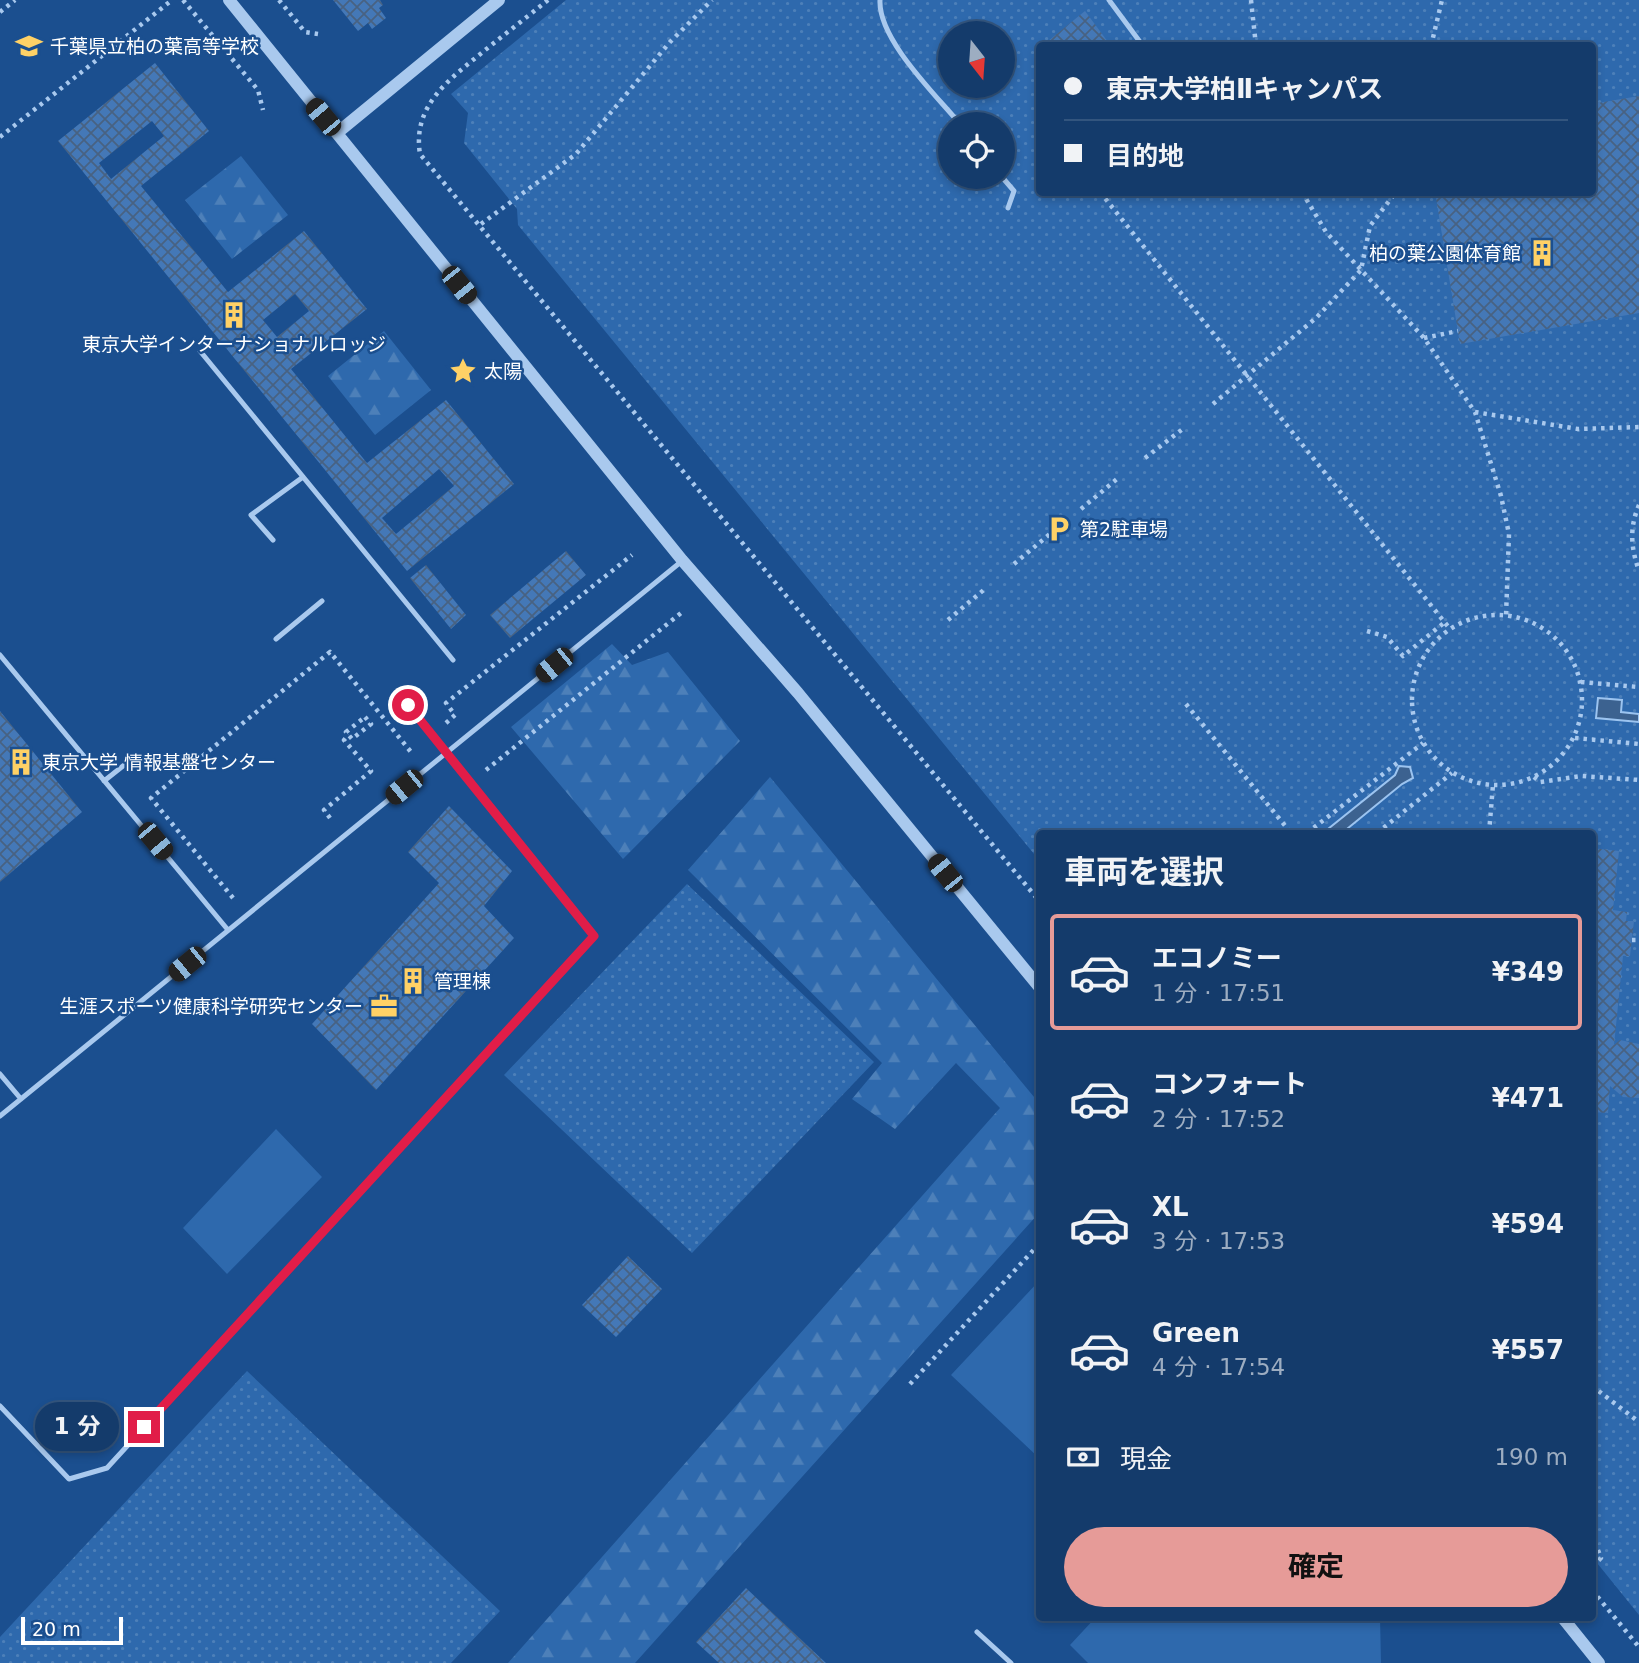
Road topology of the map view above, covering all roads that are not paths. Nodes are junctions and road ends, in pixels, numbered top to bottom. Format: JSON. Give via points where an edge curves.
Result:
{"nodes":[{"id":1,"x":229,"y":0,"type":"edge"},
{"id":2,"x":499,"y":0,"type":"edge"},
{"id":3,"x":880,"y":0,"type":"edge"},
{"id":4,"x":1109,"y":0,"type":"edge"},
{"id":5,"x":1140,"y":42,"type":"edge"},
{"id":6,"x":950,"y":112,"type":"edge"},
{"id":7,"x":337,"y":133,"type":"junction"},
{"id":8,"x":1012,"y":189,"type":"edge"},
{"id":9,"x":1008,"y":208,"type":"dead end"},
{"id":10,"x":200,"y":351,"type":"dead end"},
{"id":11,"x":303,"y":477,"type":"junction"},
{"id":12,"x":273,"y":540,"type":"dead end"},
{"id":13,"x":682,"y":560,"type":"junction"},
{"id":14,"x":322,"y":601,"type":"dead end"},
{"id":15,"x":276,"y":639,"type":"dead end"},
{"id":16,"x":0,"y":655,"type":"edge"},
{"id":17,"x":453,"y":660,"type":"dead end"},
{"id":18,"x":408,"y":705,"type":"dead end"},
{"id":19,"x":447,"y":752,"type":"junction"},
{"id":20,"x":128,"y":762,"type":"dead end"},
{"id":21,"x":104,"y":781,"type":"junction"},
{"id":22,"x":228,"y":930,"type":"junction"},
{"id":23,"x":1036,"y":983,"type":"edge"},
{"id":24,"x":0,"y":1074,"type":"edge"},
{"id":25,"x":20,"y":1099,"type":"junction"},
{"id":26,"x":0,"y":1115,"type":"edge"},
{"id":27,"x":0,"y":1405,"type":"edge"},
{"id":28,"x":1565,"y":1621,"type":"edge"},
{"id":29,"x":977,"y":1632,"type":"dead end"},
{"id":30,"x":1594,"y":1661,"type":"edge"},
{"id":31,"x":1011,"y":1663,"type":"edge"}],
"edges":[{"from":1,"to":7,"type":"street"},
{"from":2,"to":7,"type":"street"},
{"from":3,"to":6,"type":"lane","via":[[880,11],[896,46]]},
{"from":4,"to":5,"type":"lane"},
{"from":7,"to":13,"type":"street"},
{"from":8,"to":9,"type":"lane"},
{"from":10,"to":11,"type":"lane"},
{"from":11,"to":12,"type":"lane","via":[[251,515]]},
{"from":11,"to":17,"type":"lane"},
{"from":13,"to":19,"type":"lane"},
{"from":13,"to":23,"type":"street","via":[[798,693]]},
{"from":14,"to":15,"type":"lane"},
{"from":16,"to":21,"type":"lane"},
{"from":18,"to":19,"type":"lane"},
{"from":19,"to":22,"type":"lane"},
{"from":19,"to":27,"type":"lane","via":[[594,936],[107,1468],[69,1479]]},
{"from":20,"to":21,"type":"lane"},
{"from":21,"to":22,"type":"lane"},
{"from":22,"to":25,"type":"lane"},
{"from":24,"to":25,"type":"lane"},
{"from":25,"to":26,"type":"lane"},
{"from":28,"to":30,"type":"street"},
{"from":29,"to":31,"type":"lane"}]}
